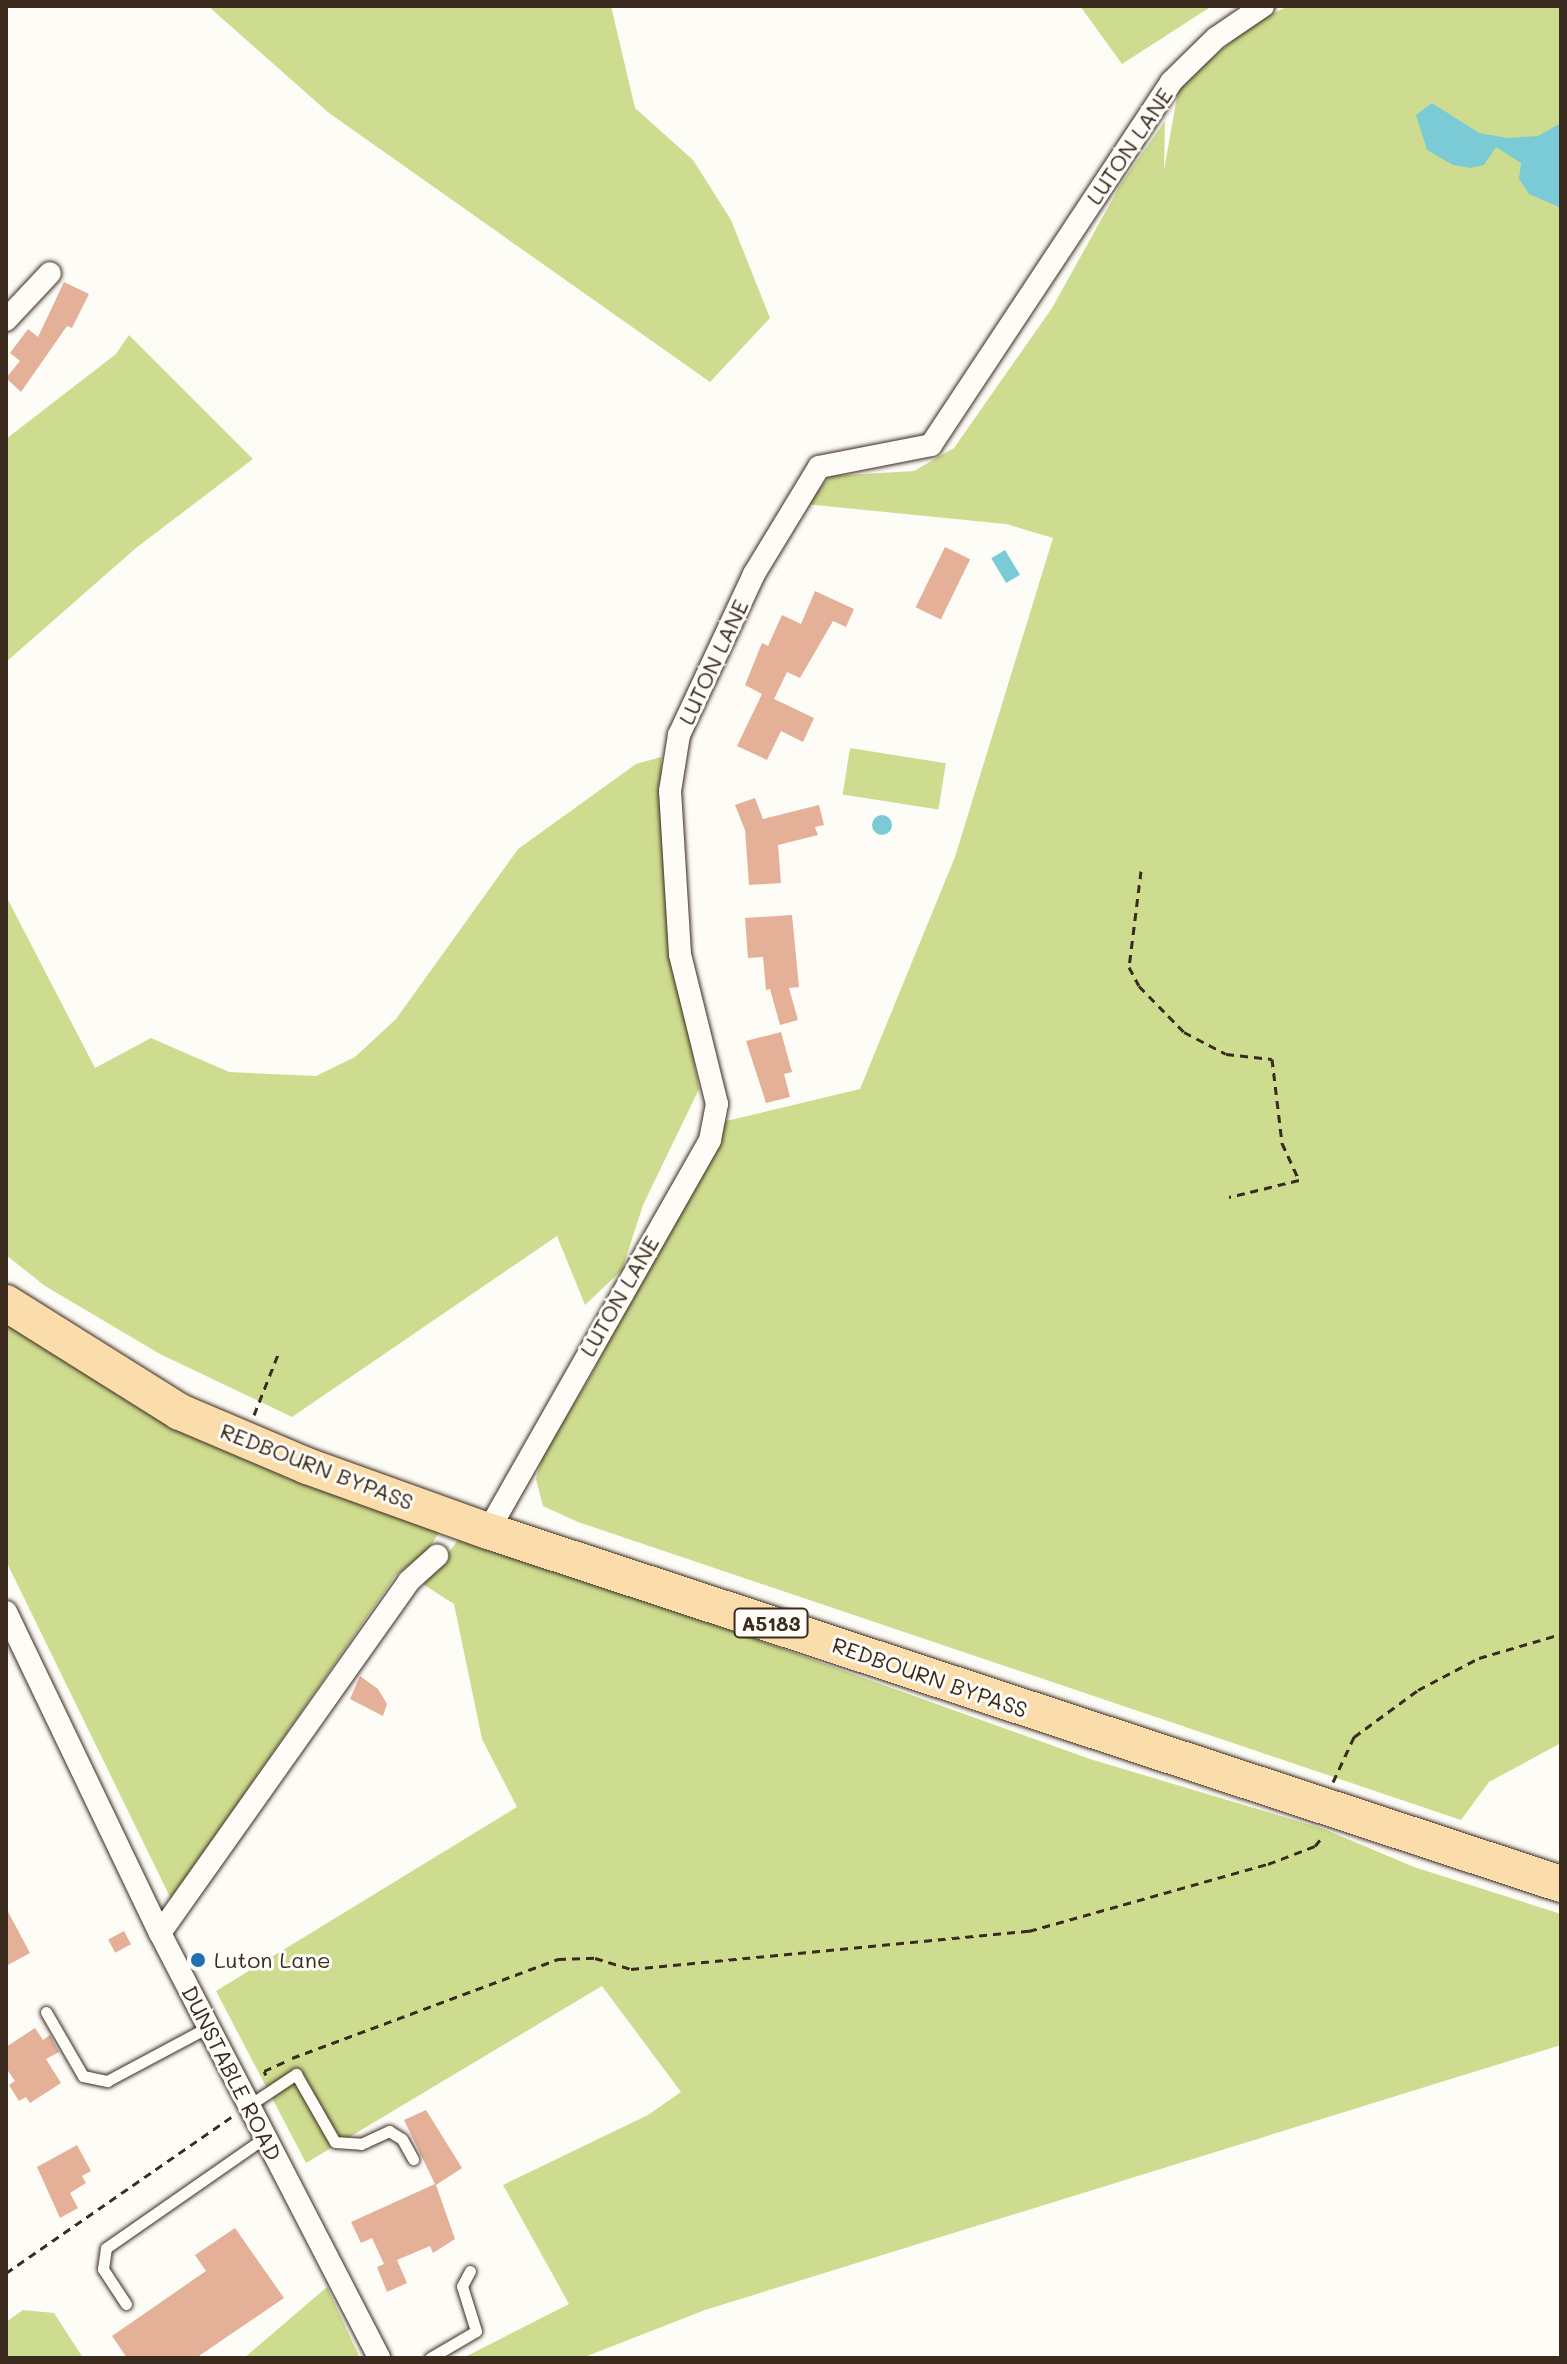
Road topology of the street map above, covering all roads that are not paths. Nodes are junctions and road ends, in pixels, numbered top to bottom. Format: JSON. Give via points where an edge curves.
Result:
{"nodes":[{"id":1,"x":1263,"y":6,"type":"edge"},
{"id":2,"x":50,"y":273,"type":"dead end"},
{"id":3,"x":6,"y":320,"type":"edge"},
{"id":4,"x":6,"y":1303,"type":"edge"},
{"id":5,"x":488,"y":1531,"type":"junction"},
{"id":6,"x":437,"y":1556,"type":"dead end"},
{"id":7,"x":6,"y":1612,"type":"edge"},
{"id":8,"x":1561,"y":1884,"type":"edge"},
{"id":9,"x":160,"y":1933,"type":"junction"},
{"id":10,"x":46,"y":2012,"type":"dead end"},
{"id":11,"x":208,"y":2027,"type":"junction"},
{"id":12,"x":248,"y":2106,"type":"junction"},
{"id":13,"x":264,"y":2138,"type":"junction"},
{"id":14,"x":413,"y":2159,"type":"dead end"},
{"id":15,"x":470,"y":2271,"type":"dead end"},
{"id":16,"x":126,"y":2304,"type":"dead end"},
{"id":17,"x":379,"y":2358,"type":"edge"},
{"id":18,"x":430,"y":2358,"type":"edge"}],
"edges":[{"from":1,"to":5,"type":"street","name":"LUTON LANE","via":[[1216,38],[1171,82],[931,445],[819,467],[754,574],[679,735],[670,791],[680,954],[717,1104],[710,1140]]},
{"from":2,"to":3,"type":"street"},
{"from":4,"to":5,"type":"main road","name":"REDBOURN BYPASS","number":"A5183","via":[[180,1412]]},
{"from":5,"to":8,"type":"main road","name":"REDBOURN BYPASS","number":"A5183"},
{"from":6,"to":9,"type":"street","via":[[409,1581]]},
{"from":7,"to":9,"type":"street","name":"DUNSTABLE ROAD"},
{"from":9,"to":11,"type":"street","name":"DUNSTABLE ROAD"},
{"from":10,"to":11,"type":"lane","via":[[83,2076],[107,2081]]},
{"from":11,"to":12,"type":"street","name":"DUNSTABLE ROAD"},
{"from":12,"to":13,"type":"street","name":"DUNSTABLE ROAD"},
{"from":12,"to":14,"type":"lane","via":[[296,2074],[335,2142],[361,2144],[389,2131],[402,2139]]},
{"from":13,"to":16,"type":"lane","via":[[106,2248],[103,2269]]},
{"from":13,"to":17,"type":"street","name":"DUNSTABLE ROAD"},
{"from":15,"to":18,"type":"lane","via":[[462,2286],[476,2331]]}]}
